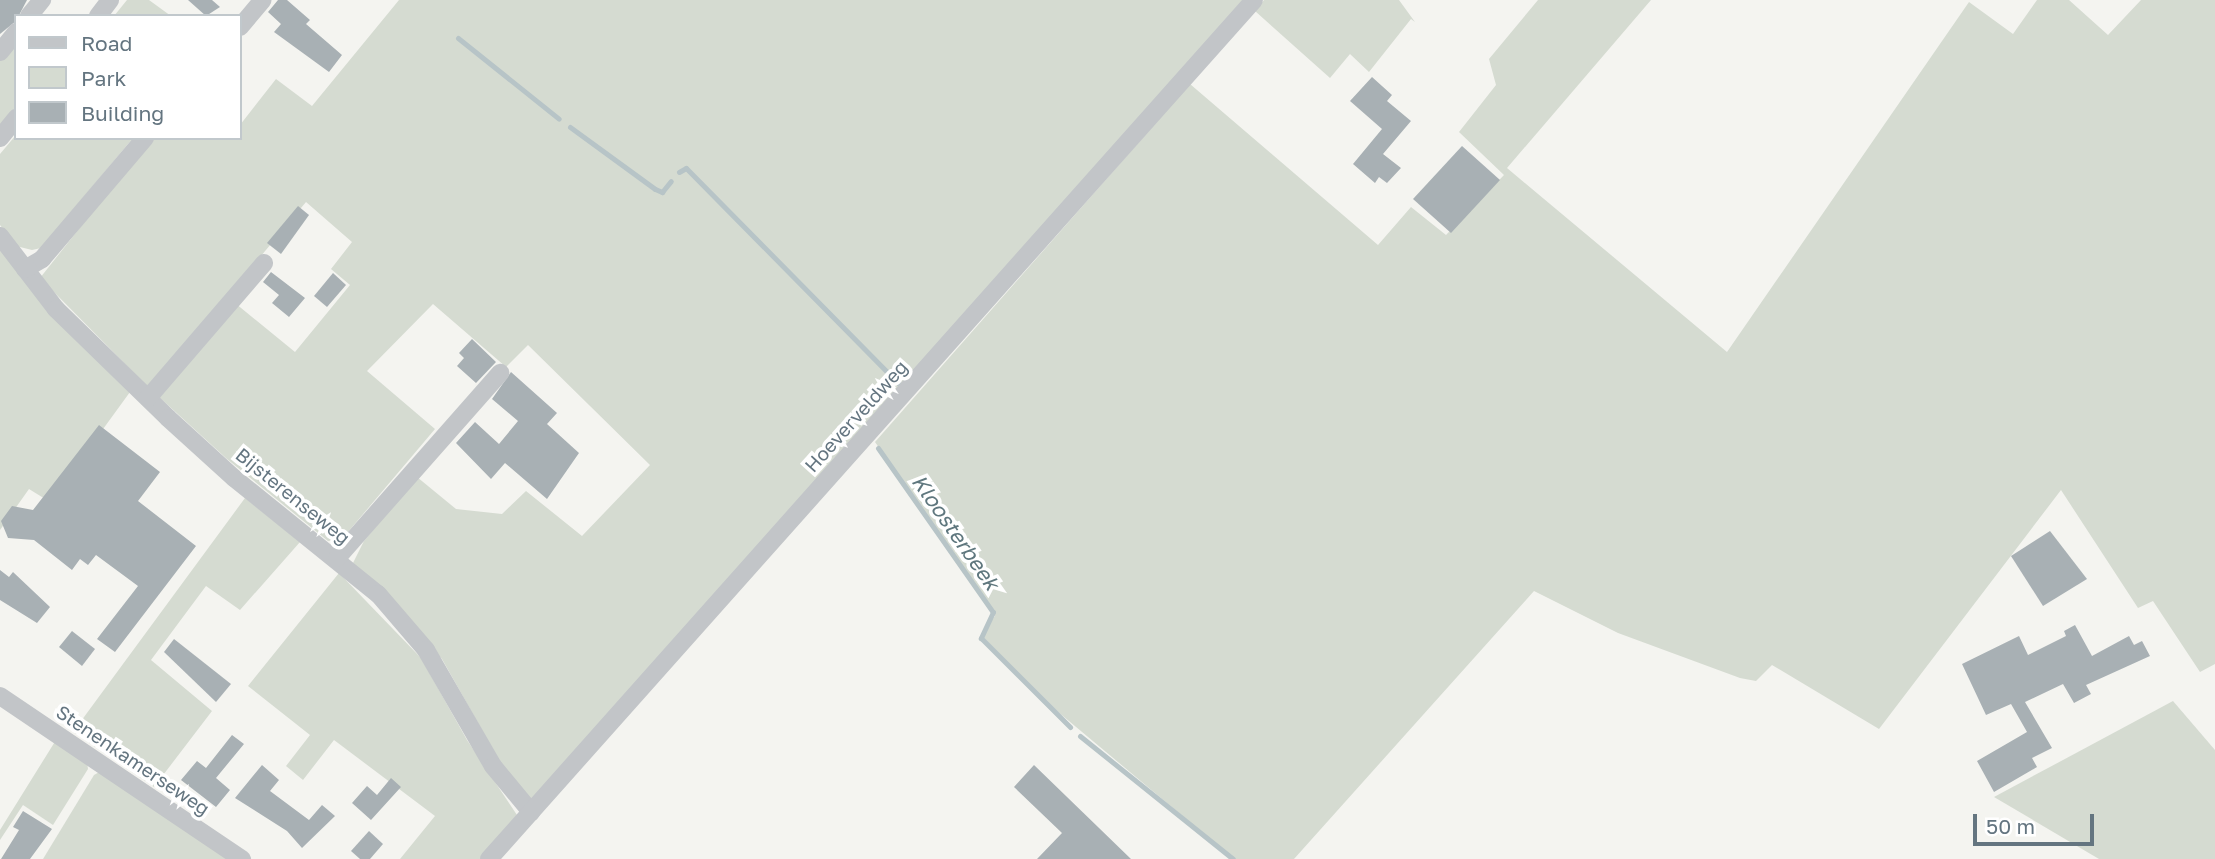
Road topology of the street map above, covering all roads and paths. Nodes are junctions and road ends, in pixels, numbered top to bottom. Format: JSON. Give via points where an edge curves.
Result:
{"nodes":[{"id":1,"x":42,"y":0,"type":"edge"},
{"id":2,"x":262,"y":0,"type":"edge"},
{"id":3,"x":1254,"y":0,"type":"edge"},
{"id":4,"x":31,"y":14,"type":"edge"},
{"id":5,"x":242,"y":25,"type":"edge"},
{"id":6,"x":14,"y":34,"type":"edge"},
{"id":7,"x":0,"y":52,"type":"edge"},
{"id":8,"x":14,"y":120,"type":"edge"},
{"id":9,"x":0,"y":138,"type":"edge"},
{"id":10,"x":143,"y":140,"type":"edge"},
{"id":11,"x":0,"y":236,"type":"edge"},
{"id":12,"x":264,"y":263,"type":"dead end"},
{"id":13,"x":25,"y":269,"type":"junction"},
{"id":14,"x":500,"y":373,"type":"dead end"},
{"id":15,"x":148,"y":398,"type":"junction"},
{"id":16,"x":338,"y":558,"type":"junction"},
{"id":17,"x":0,"y":696,"type":"edge"},
{"id":18,"x":531,"y":812,"type":"junction"},
{"id":19,"x":242,"y":859,"type":"edge"},
{"id":20,"x":489,"y":859,"type":"edge"}],
"edges":[{"from":1,"to":4,"type":"street"},
{"from":2,"to":5,"type":"street"},
{"from":3,"to":18,"type":"street","name":"Hoeverveldweg"},
{"from":6,"to":7,"type":"street"},
{"from":8,"to":9,"type":"street"},
{"from":10,"to":13,"type":"street","via":[[42,259]]},
{"from":11,"to":13,"type":"street","name":"Bijsterenseweg"},
{"from":12,"to":15,"type":"street"},
{"from":13,"to":15,"type":"street","name":"Bijsterenseweg","via":[[56,309]]},
{"from":14,"to":16,"type":"street"},
{"from":15,"to":16,"type":"street","name":"Bijsterenseweg","via":[[234,478]]},
{"from":16,"to":18,"type":"street","name":"Bijsterenseweg","via":[[379,594],[426,650],[493,766]]},
{"from":17,"to":19,"type":"street","name":"Stenenkamerseweg"},
{"from":18,"to":20,"type":"street","name":"Hoeverveldweg"}]}
